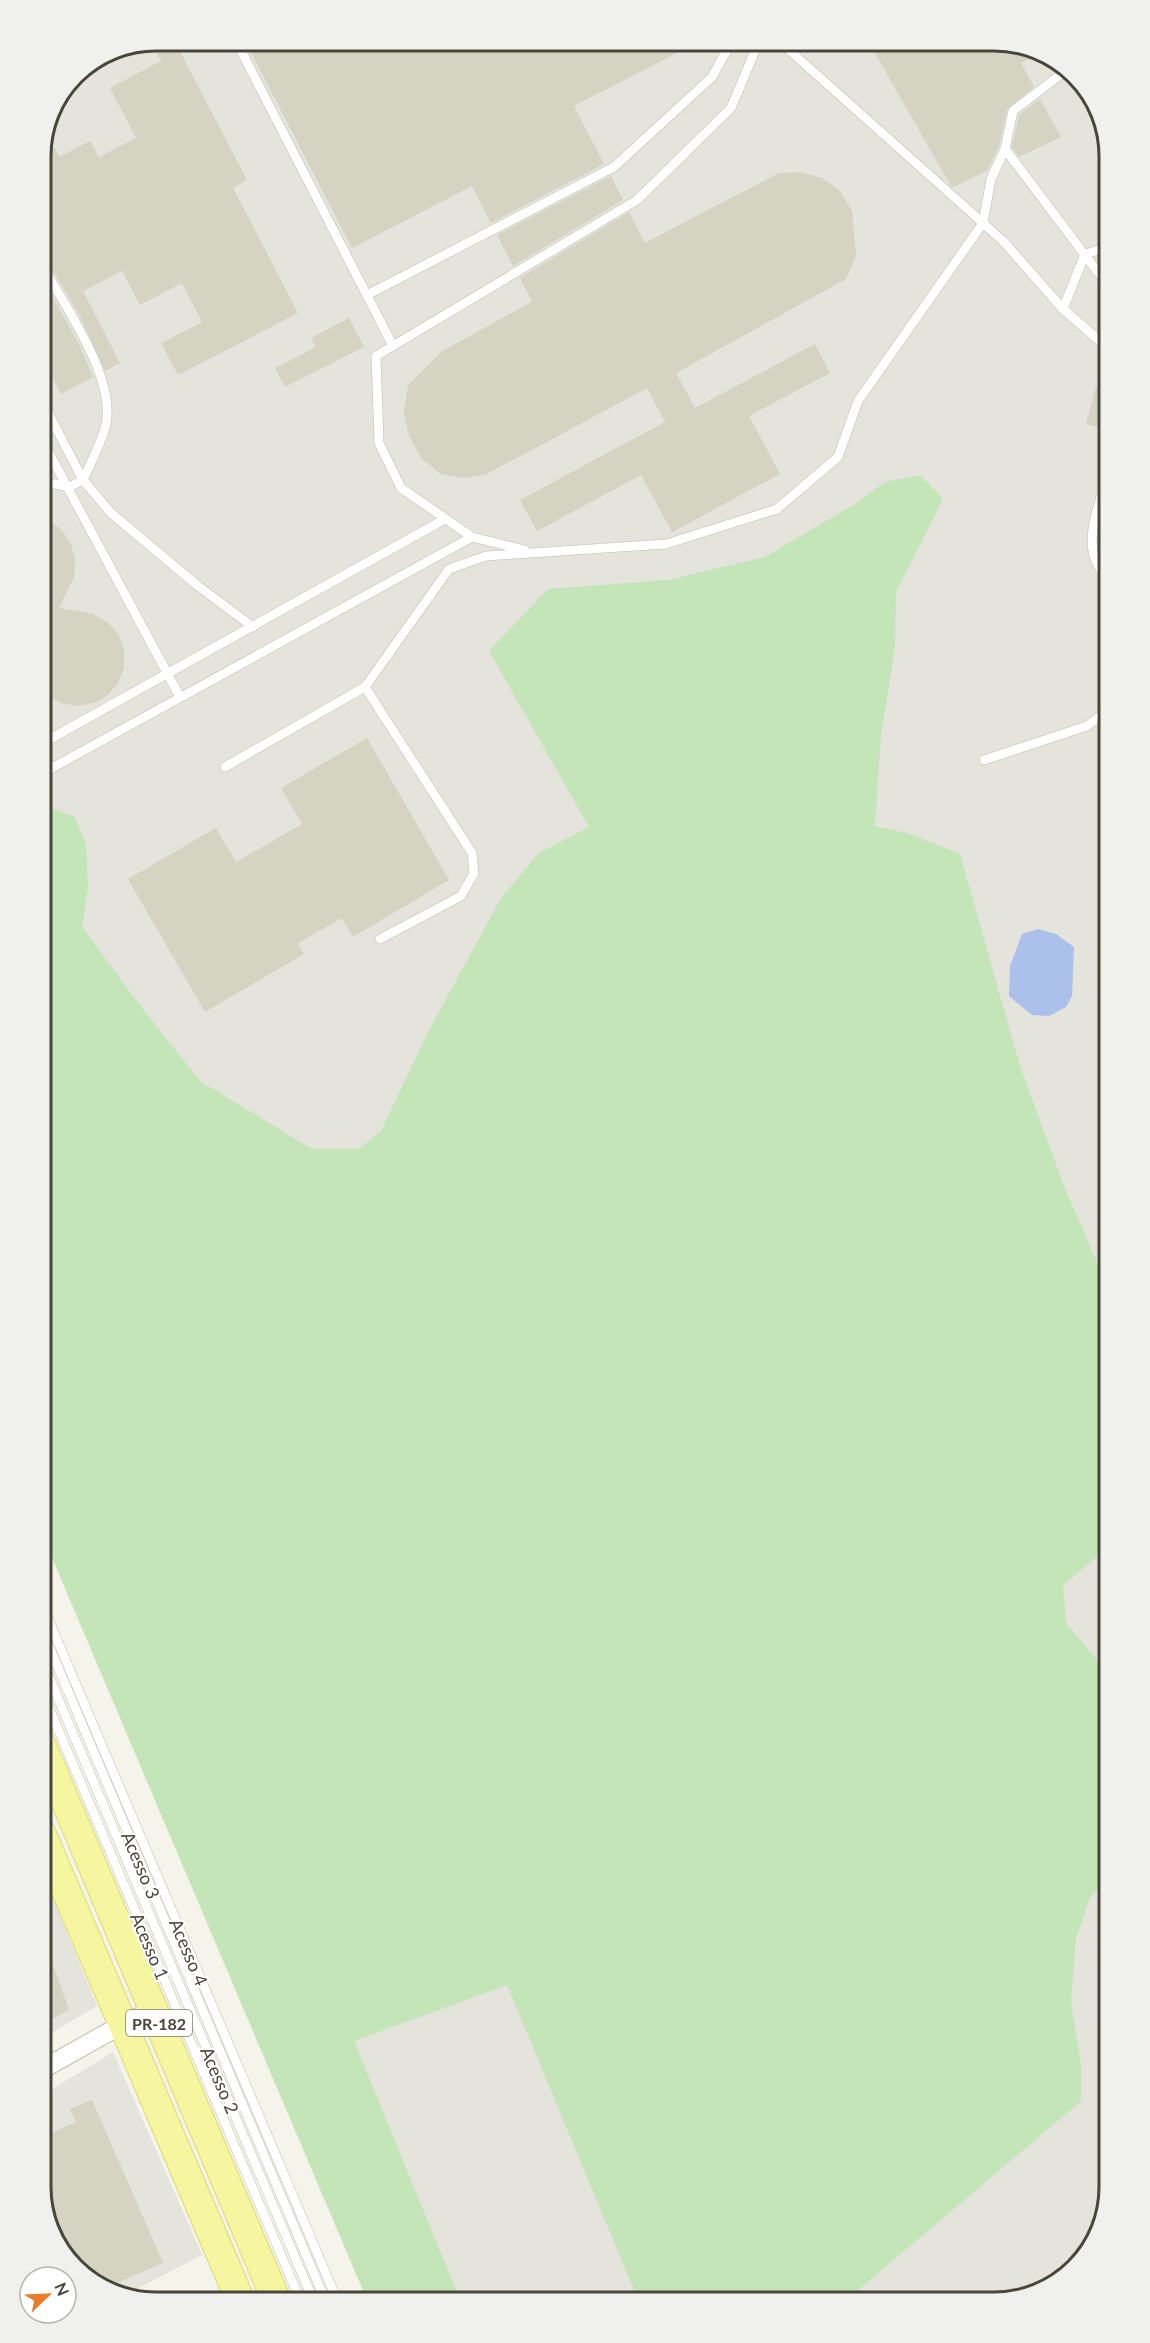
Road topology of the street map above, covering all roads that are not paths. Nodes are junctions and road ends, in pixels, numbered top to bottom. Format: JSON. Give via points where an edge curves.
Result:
{"nodes":[{"id":1,"x":242,"y":51,"type":"edge"},
{"id":2,"x":726,"y":51,"type":"edge"},
{"id":3,"x":755,"y":51,"type":"edge"},
{"id":4,"x":790,"y":51,"type":"edge"},
{"id":5,"x":1060,"y":75,"type":"edge"},
{"id":6,"x":1005,"y":149,"type":"junction"},
{"id":7,"x":983,"y":223,"type":"junction"},
{"id":8,"x":1099,"y":250,"type":"edge"},
{"id":9,"x":1085,"y":254,"type":"junction"},
{"id":10,"x":1099,"y":272,"type":"edge"},
{"id":11,"x":51,"y":280,"type":"edge"},
{"id":12,"x":367,"y":295,"type":"junction"},
{"id":13,"x":1063,"y":309,"type":"junction"},
{"id":14,"x":1099,"y":340,"type":"edge"},
{"id":15,"x":393,"y":346,"type":"junction"},
{"id":16,"x":51,"y":418,"type":"edge"},
{"id":17,"x":51,"y":456,"type":"edge"},
{"id":18,"x":83,"y":480,"type":"junction"},
{"id":19,"x":51,"y":484,"type":"edge"},
{"id":20,"x":69,"y":487,"type":"junction"},
{"id":21,"x":1099,"y":506,"type":"edge"},
{"id":22,"x":445,"y":519,"type":"junction"},
{"id":23,"x":472,"y":537,"type":"junction"},
{"id":24,"x":533,"y":553,"type":"junction"},
{"id":25,"x":1099,"y":566,"type":"edge"},
{"id":26,"x":253,"y":627,"type":"junction"},
{"id":27,"x":168,"y":673,"type":"junction"},
{"id":28,"x":365,"y":687,"type":"junction"},
{"id":29,"x":180,"y":697,"type":"junction"},
{"id":30,"x":1099,"y":717,"type":"edge"},
{"id":31,"x":51,"y":739,"type":"edge"},
{"id":32,"x":984,"y":760,"type":"dead end"},
{"id":33,"x":225,"y":767,"type":"dead end"},
{"id":34,"x":51,"y":768,"type":"edge"},
{"id":35,"x":380,"y":939,"type":"dead end"},
{"id":36,"x":51,"y":1628,"type":"edge"},
{"id":37,"x":51,"y":1652,"type":"edge"},
{"id":38,"x":51,"y":1684,"type":"edge"},
{"id":39,"x":51,"y":1715,"type":"edge"},
{"id":40,"x":51,"y":1770,"type":"edge"},
{"id":41,"x":51,"y":1857,"type":"edge"},
{"id":42,"x":154,"y":2010,"type":"junction"},
{"id":43,"x":123,"y":2024,"type":"junction"},
{"id":44,"x":51,"y":2064,"type":"edge"},
{"id":45,"x":237,"y":2292,"type":"edge"},
{"id":46,"x":273,"y":2292,"type":"edge"},
{"id":47,"x":297,"y":2292,"type":"edge"},
{"id":48,"x":310,"y":2292,"type":"edge"},
{"id":49,"x":322,"y":2292,"type":"edge"},
{"id":50,"x":334,"y":2292,"type":"edge"}],
"edges":[{"from":1,"to":12,"type":"lane"},
{"from":2,"to":12,"type":"lane","via":[[712,76],[614,167]]},
{"from":3,"to":15,"type":"lane","via":[[730,108],[637,200]]},
{"from":4,"to":7,"type":"lane"},
{"from":5,"to":6,"type":"lane","via":[[1013,111]]},
{"from":6,"to":7,"type":"lane","via":[[991,179]]},
{"from":6,"to":9,"type":"lane"},
{"from":7,"to":13,"type":"lane"},
{"from":7,"to":24,"type":"lane","via":[[858,401],[838,457],[777,509],[666,544]]},
{"from":8,"to":9,"type":"lane"},
{"from":9,"to":10,"type":"lane"},
{"from":9,"to":13,"type":"lane"},
{"from":11,"to":18,"type":"lane","via":[[98,365],[107,393],[106,423]]},
{"from":12,"to":15,"type":"lane"},
{"from":13,"to":14,"type":"lane"},
{"from":15,"to":22,"type":"lane","via":[[376,356],[379,443],[401,488]]},
{"from":16,"to":18,"type":"lane"},
{"from":17,"to":20,"type":"lane"},
{"from":18,"to":20,"type":"lane"},
{"from":18,"to":26,"type":"lane","via":[[111,513]]},
{"from":19,"to":20,"type":"lane"},
{"from":20,"to":27,"type":"lane"},
{"from":21,"to":25,"type":"lane","via":[[1091,549]]},
{"from":22,"to":23,"type":"lane"},
{"from":22,"to":26,"type":"lane"},
{"from":23,"to":24,"type":"lane"},
{"from":23,"to":29,"type":"lane"},
{"from":24,"to":28,"type":"lane","via":[[486,556],[449,569]]},
{"from":26,"to":27,"type":"lane"},
{"from":27,"to":29,"type":"lane"},
{"from":27,"to":31,"type":"lane"},
{"from":28,"to":33,"type":"lane"},
{"from":28,"to":35,"type":"lane","via":[[472,853],[474,873],[461,896]]},
{"from":29,"to":34,"type":"lane"},
{"from":30,"to":32,"type":"lane","via":[[1086,726]]},
{"from":36,"to":50,"type":"lane","name":"Acesso 4"},
{"from":37,"to":49,"type":"lane","name":"Acesso 3"},
{"from":38,"to":48,"type":"lane","name":"Acesso 2"},
{"from":39,"to":47,"type":"lane","name":"Acesso 1"},
{"from":40,"to":42,"type":"main road","number":"PR-182"},
{"from":41,"to":43,"type":"main road","number":"PR-182"},
{"from":42,"to":43,"type":"street"},
{"from":42,"to":46,"type":"main road","number":"PR-182"},
{"from":43,"to":44,"type":"street"},
{"from":43,"to":45,"type":"main road","number":"PR-182"}]}
